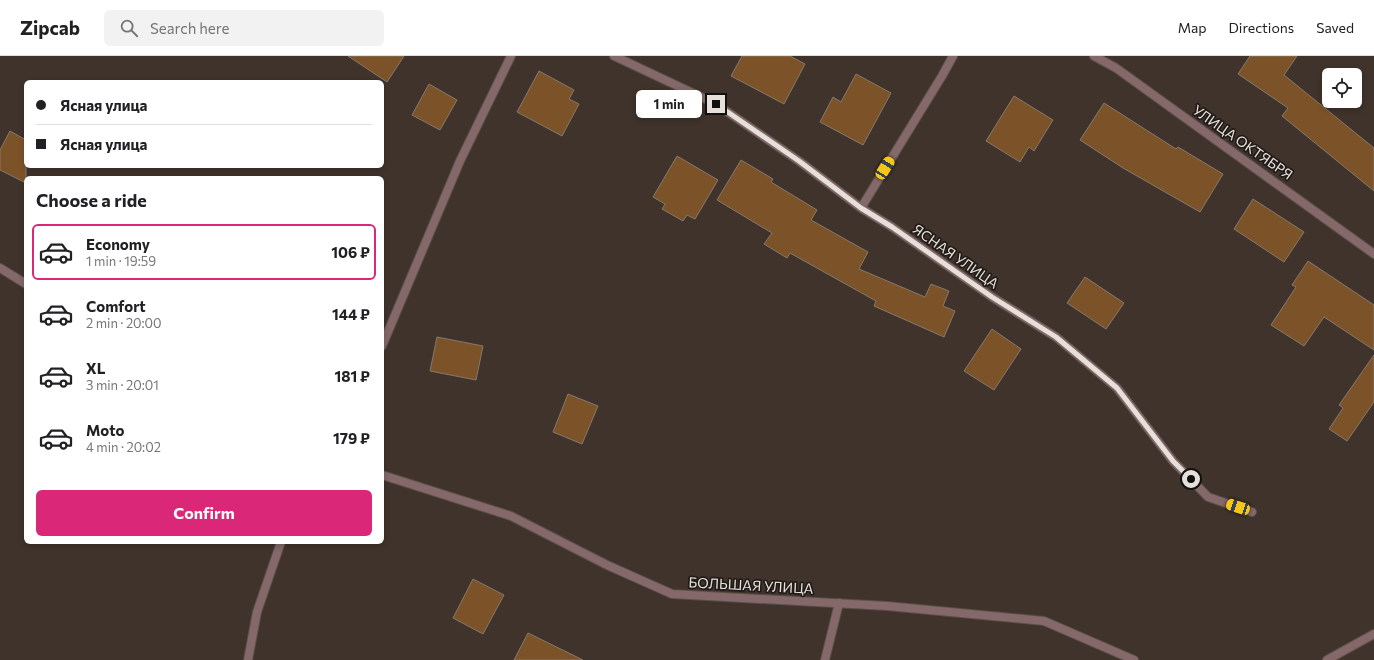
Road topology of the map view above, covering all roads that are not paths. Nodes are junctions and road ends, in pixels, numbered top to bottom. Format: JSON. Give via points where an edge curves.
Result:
{"nodes":[{"id":1,"x":511,"y":56,"type":"edge"},
{"id":2,"x":614,"y":56,"type":"edge"},
{"id":3,"x":953,"y":56,"type":"edge"},
{"id":4,"x":1094,"y":56,"type":"edge"},
{"id":5,"x":861,"y":208,"type":"junction"},
{"id":6,"x":1374,"y":254,"type":"edge"},
{"id":7,"x":0,"y":268,"type":"edge"},
{"id":8,"x":24,"y":283,"type":"edge"},
{"id":9,"x":384,"y":341,"type":"edge"},
{"id":10,"x":384,"y":475,"type":"edge"},
{"id":11,"x":1252,"y":512,"type":"dead end"},
{"id":12,"x":280,"y":544,"type":"edge"},
{"id":13,"x":840,"y":603,"type":"junction"},
{"id":14,"x":1374,"y":634,"type":"edge"},
{"id":15,"x":248,"y":660,"type":"edge"},
{"id":16,"x":825,"y":660,"type":"edge"},
{"id":17,"x":1134,"y":660,"type":"edge"},
{"id":18,"x":1327,"y":660,"type":"edge"}],
"edges":[{"from":1,"to":9,"type":"street","via":[[460,161]]},
{"from":2,"to":5,"type":"street","name":"ЯСНАЯ УЛИЦА","via":[[716,104],[799,161]]},
{"from":3,"to":5,"type":"street"},
{"from":4,"to":6,"type":"street","name":"УЛИЦА ОКТЯБРЯ","via":[[1129,77]]},
{"from":5,"to":11,"type":"street","name":"ЯСНАЯ УЛИЦА","via":[[1056,337],[1117,388],[1173,461],[1208,497]]},
{"from":7,"to":8,"type":"street"},
{"from":10,"to":13,"type":"street","name":"БОЛЬШАЯ УЛИЦА","via":[[511,516],[607,565],[672,594]]},
{"from":12,"to":15,"type":"street","via":[[257,612]]},
{"from":13,"to":16,"type":"street"},
{"from":13,"to":17,"type":"street","name":"БОЛЬШАЯ УЛИЦА","via":[[1044,621]]},
{"from":14,"to":18,"type":"street"}]}
